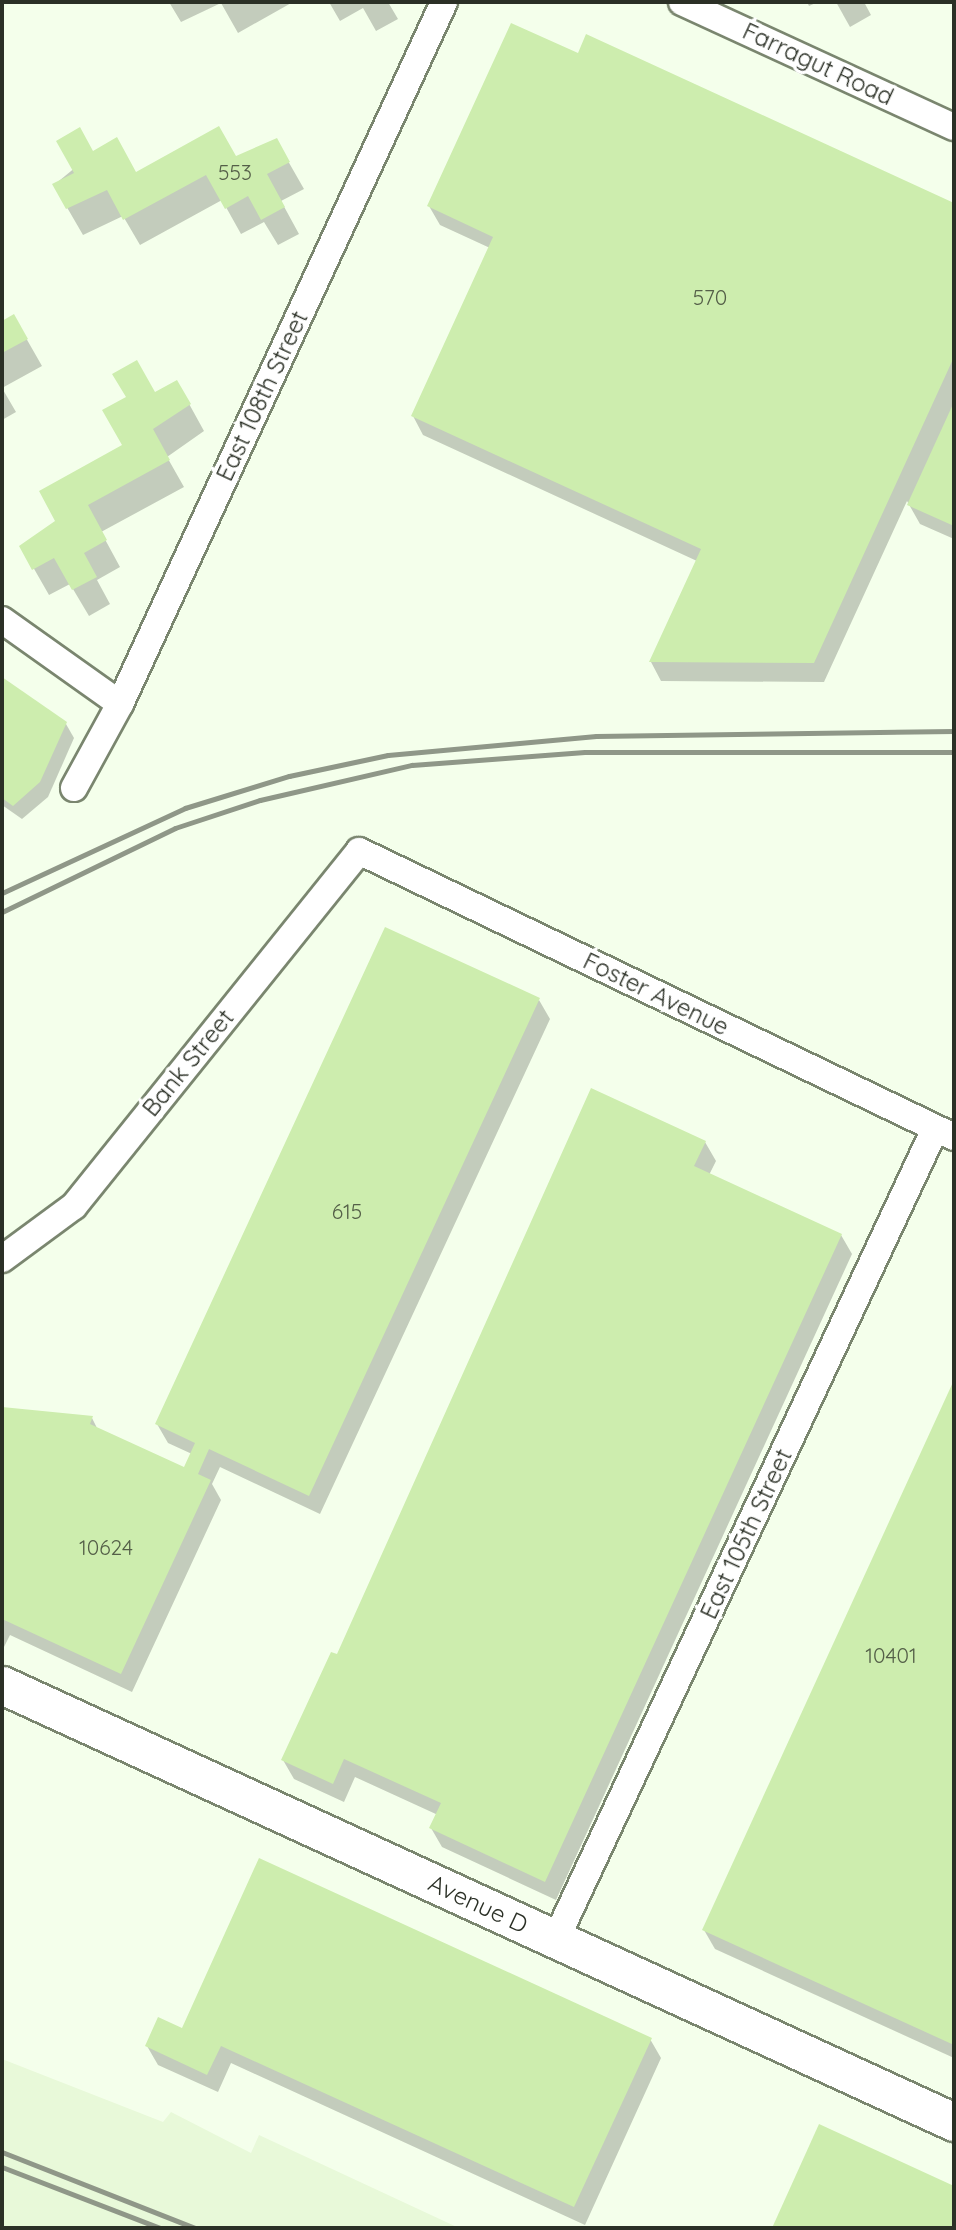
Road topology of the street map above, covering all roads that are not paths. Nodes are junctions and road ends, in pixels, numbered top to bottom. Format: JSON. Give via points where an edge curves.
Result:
{"nodes":[{"id":1,"x":444,"y":2,"type":"edge"},
{"id":2,"x":682,"y":2,"type":"edge"},
{"id":3,"x":954,"y":127,"type":"edge"},
{"id":4,"x":2,"y":620,"type":"edge"},
{"id":5,"x":120,"y":705,"type":"junction"},
{"id":6,"x":74,"y":788,"type":"dead end"},
{"id":7,"x":359,"y":851,"type":"joint"},
{"id":8,"x":945,"y":1133,"type":"edge"},
{"id":9,"x":2,"y":1259,"type":"edge"},
{"id":10,"x":2,"y":1685,"type":"edge"},
{"id":11,"x":556,"y":1939,"type":"junction"},
{"id":12,"x":954,"y":2122,"type":"edge"}],
"edges":[{"from":1,"to":5,"type":"street","name":"East 108th Street"},
{"from":2,"to":3,"type":"street","name":"Farragut Road"},
{"from":4,"to":5,"type":"street"},
{"from":5,"to":6,"type":"street","name":"East 108th Street"},
{"from":7,"to":8,"type":"street","name":"Foster Avenue"},
{"from":7,"to":9,"type":"street","name":"Bank Street","via":[[74,1206]]},
{"from":8,"to":11,"type":"street","name":"East 105th Street"},
{"from":10,"to":11,"type":"main road","name":"Avenue D"},
{"from":11,"to":12,"type":"main road","name":"Avenue D"}]}
